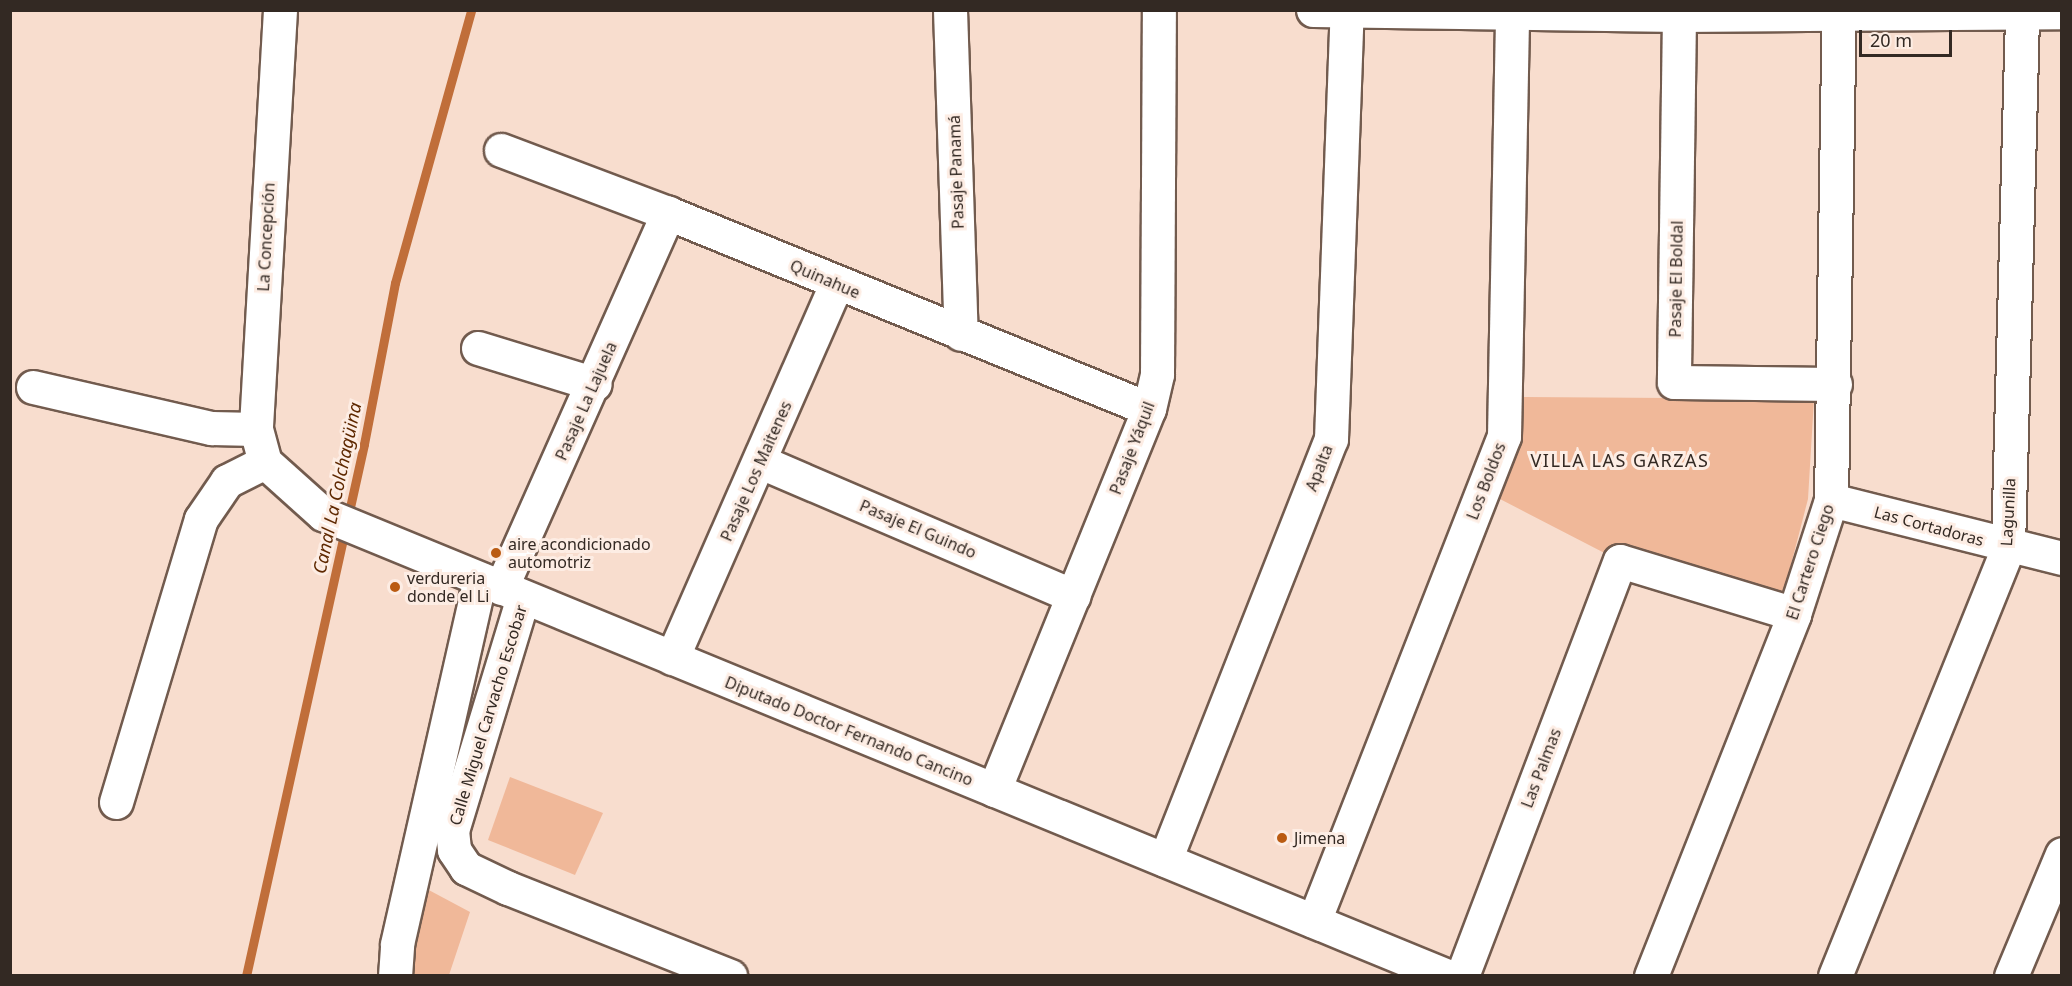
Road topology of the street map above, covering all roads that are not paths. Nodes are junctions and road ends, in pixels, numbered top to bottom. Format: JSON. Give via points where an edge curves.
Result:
{"nodes":[{"id":1,"x":280,"y":10,"type":"edge"},
{"id":2,"x":950,"y":10,"type":"edge"},
{"id":3,"x":1159,"y":10,"type":"edge"},
{"id":4,"x":1313,"y":10,"type":"edge"},
{"id":5,"x":1347,"y":12,"type":"junction"},
{"id":6,"x":1512,"y":12,"type":"junction"},
{"id":7,"x":1795,"y":12,"type":"edge"},
{"id":8,"x":2061,"y":12,"type":"edge"},
{"id":9,"x":1679,"y":15,"type":"junction"},
{"id":10,"x":1839,"y":15,"type":"junction"},
{"id":11,"x":2022,"y":15,"type":"junction"},
{"id":12,"x":501,"y":150,"type":"dead end"},
{"id":13,"x":668,"y":213,"type":"junction"},
{"id":14,"x":836,"y":284,"type":"junction"},
{"id":15,"x":961,"y":334,"type":"junction"},
{"id":16,"x":478,"y":348,"type":"dead end"},
{"id":17,"x":595,"y":384,"type":"junction"},
{"id":18,"x":1835,"y":384,"type":"junction"},
{"id":19,"x":33,"y":387,"type":"dead end"},
{"id":20,"x":1149,"y":409,"type":"junction"},
{"id":21,"x":256,"y":429,"type":"junction"},
{"id":22,"x":265,"y":462,"type":"junction"},
{"id":23,"x":761,"y":462,"type":"junction"},
{"id":24,"x":1832,"y":500,"type":"junction"},
{"id":25,"x":2008,"y":547,"type":"junction"},
{"id":26,"x":2061,"y":558,"type":"edge"},
{"id":27,"x":501,"y":588,"type":"junction"},
{"id":28,"x":1074,"y":596,"type":"junction"},
{"id":29,"x":1794,"y":614,"type":"junction"},
{"id":30,"x":672,"y":658,"type":"junction"},
{"id":31,"x":994,"y":790,"type":"junction"},
{"id":32,"x":116,"y":802,"type":"dead end"},
{"id":33,"x":2061,"y":854,"type":"edge"},
{"id":34,"x":1165,"y":860,"type":"junction"},
{"id":35,"x":1314,"y":921,"type":"junction"},
{"id":36,"x":669,"y":964,"type":"edge"},
{"id":37,"x":395,"y":975,"type":"edge"},
{"id":38,"x":730,"y":975,"type":"edge"},
{"id":39,"x":1447,"y":975,"type":"edge"},
{"id":40,"x":1462,"y":975,"type":"edge"},
{"id":41,"x":1651,"y":975,"type":"edge"},
{"id":42,"x":1835,"y":975,"type":"edge"},
{"id":43,"x":2012,"y":975,"type":"edge"}],
"edges":[{"from":1,"to":21,"type":"street","name":"La Concepción"},
{"from":2,"to":15,"type":"street","name":"Pasaje Panamá"},
{"from":3,"to":20,"type":"street","name":"Pasaje Yáquil","via":[[1157,374]]},
{"from":4,"to":5,"type":"street"},
{"from":5,"to":6,"type":"street"},
{"from":5,"to":34,"type":"street","name":"Apalta","via":[[1331,439]]},
{"from":6,"to":9,"type":"street"},
{"from":6,"to":35,"type":"street","name":"Los Boldos","via":[[1504,436]]},
{"from":7,"to":9,"type":"street"},
{"from":7,"to":10,"type":"street"},
{"from":8,"to":11,"type":"street"},
{"from":9,"to":18,"type":"street","name":"Pasaje El Boldal","via":[[1674,382]]},
{"from":10,"to":11,"type":"street"},
{"from":10,"to":18,"type":"street","name":"El Cartero Ciego"},
{"from":11,"to":25,"type":"street","name":"Lagunilla"},
{"from":12,"to":13,"type":"street","name":"Quinahue"},
{"from":13,"to":14,"type":"street","name":"Quinahue"},
{"from":13,"to":17,"type":"street","name":"Pasaje La Lajuela"},
{"from":14,"to":15,"type":"street","name":"Quinahue"},
{"from":14,"to":23,"type":"street","name":"Pasaje Los Maitenes"},
{"from":15,"to":20,"type":"street","name":"Quinahue"},
{"from":16,"to":17,"type":"street"},
{"from":17,"to":27,"type":"street","name":"Pasaje La Lajuela"},
{"from":18,"to":24,"type":"street","name":"El Cartero Ciego"},
{"from":19,"to":21,"type":"street","via":[[211,428]]},
{"from":20,"to":28,"type":"street","name":"Pasaje Yáquil"},
{"from":21,"to":22,"type":"street","name":"La Concepción"},
{"from":22,"to":27,"type":"street","name":"Diputado Doctor Fernando Cancino","via":[[327,516]]},
{"from":22,"to":32,"type":"street","via":[[227,481],[201,519]]},
{"from":23,"to":28,"type":"street","name":"Pasaje El Guindo"},
{"from":23,"to":30,"type":"street","name":"Pasaje Los Maitenes"},
{"from":24,"to":25,"type":"street","name":"Las Cortadoras"},
{"from":24,"to":29,"type":"street","name":"El Cartero Ciego"},
{"from":25,"to":26,"type":"street","name":"Las Cortadoras"},
{"from":25,"to":42,"type":"street","name":"Lagunilla"},
{"from":27,"to":30,"type":"street","name":"Diputado Doctor Fernando Cancino"},
{"from":27,"to":36,"type":"street","name":"Calle Miguel Carvacho Escobar","via":[[452,830],[454,850],[466,868]]},
{"from":27,"to":37,"type":"street","name":"Calle Miguel Carvacho Escobar","via":[[397,944]]},
{"from":28,"to":31,"type":"street","name":"Pasaje Yáquil"},
{"from":29,"to":40,"type":"street","name":"Las Palmas","via":[[1620,561]]},
{"from":29,"to":41,"type":"street","name":"El Cartero Ciego"},
{"from":30,"to":31,"type":"street","name":"Diputado Doctor Fernando Cancino"},
{"from":31,"to":34,"type":"street","name":"Diputado Doctor Fernando Cancino"},
{"from":33,"to":43,"type":"street"},
{"from":34,"to":35,"type":"street","name":"Diputado Doctor Fernando Cancino"},
{"from":35,"to":39,"type":"street","name":"Diputado Doctor Fernando Cancino"},
{"from":36,"to":38,"type":"street","name":"Calle Miguel Carvacho Escobar"}]}
